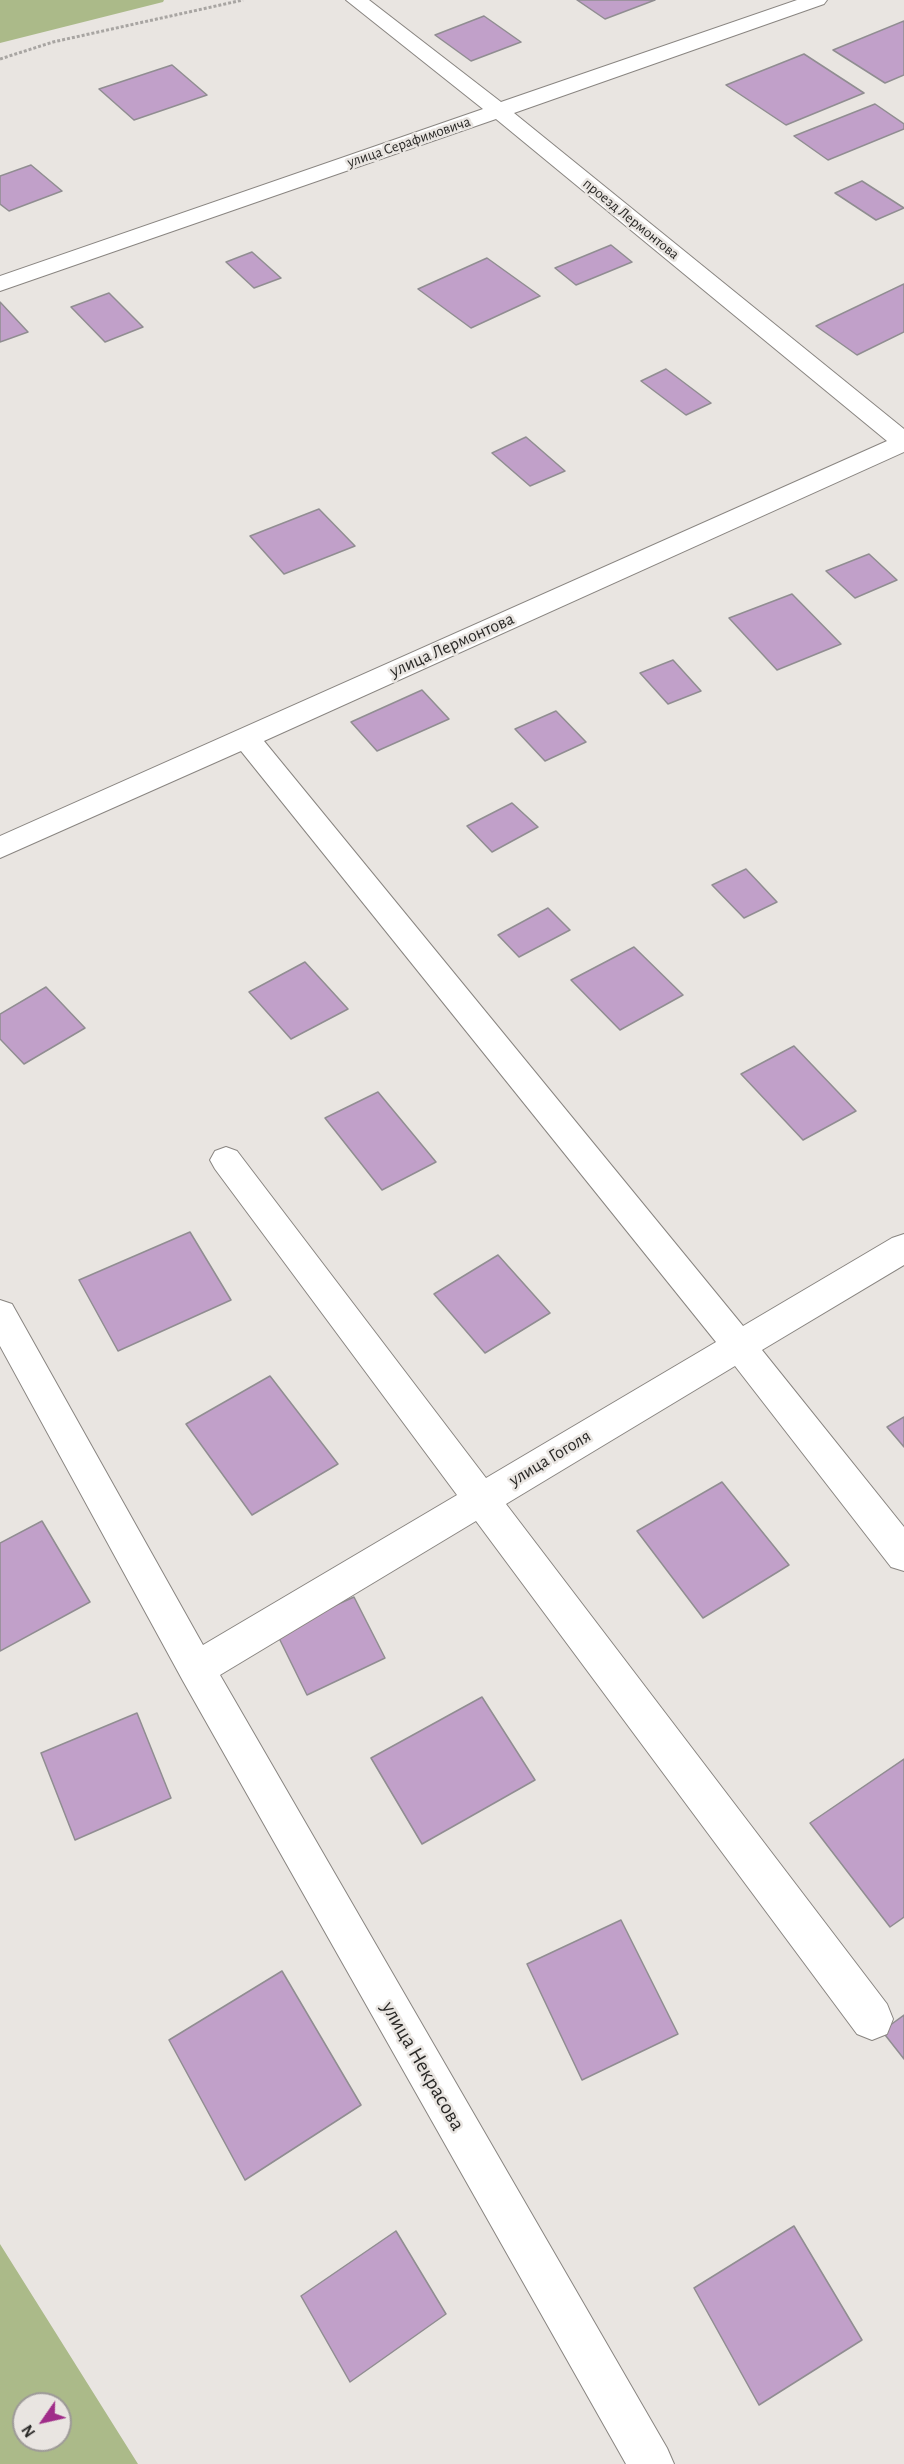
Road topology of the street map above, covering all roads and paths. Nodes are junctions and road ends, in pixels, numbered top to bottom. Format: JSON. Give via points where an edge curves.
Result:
{"nodes":[{"id":1,"x":243,"y":0,"type":"edge"},
{"id":2,"x":356,"y":0,"type":"edge"},
{"id":3,"x":817,"y":0,"type":"edge"},
{"id":4,"x":0,"y":59,"type":"edge"},
{"id":5,"x":499,"y":111,"type":"junction"},
{"id":6,"x":0,"y":284,"type":"edge"},
{"id":7,"x":904,"y":443,"type":"edge"},
{"id":8,"x":246,"y":738,"type":"junction"},
{"id":9,"x":0,"y":848,"type":"edge"},
{"id":10,"x":226,"y":1160,"type":"dead end"},
{"id":11,"x":904,"y":1248,"type":"edge"},
{"id":12,"x":0,"y":1314,"type":"edge"},
{"id":13,"x":739,"y":1346,"type":"junction"},
{"id":14,"x":481,"y":1499,"type":"junction"},
{"id":15,"x":904,"y":1555,"type":"edge"},
{"id":16,"x":196,"y":1669,"type":"junction"},
{"id":17,"x":872,"y":2019,"type":"dead end"},
{"id":18,"x":651,"y":2464,"type":"edge"}],
"edges":[{"from":1,"to":4,"type":"path","via":[[53,42]]},
{"from":2,"to":5,"type":"street","name":"проезд Лермонтова"},
{"from":3,"to":5,"type":"street","name":"улица Серафимовича"},
{"from":5,"to":6,"type":"street","name":"улица Серафимовича"},
{"from":5,"to":7,"type":"street","name":"проезд Лермонтова"},
{"from":7,"to":8,"type":"street","name":"улица Лермонтова"},
{"from":8,"to":9,"type":"street","name":"улица Лермонтова"},
{"from":8,"to":13,"type":"street"},
{"from":10,"to":14,"type":"street"},
{"from":11,"to":13,"type":"street","name":"улица Гоголя"},
{"from":12,"to":16,"type":"street","name":"улица Некрасова"},
{"from":13,"to":14,"type":"street","name":"улица Гоголя"},
{"from":13,"to":15,"type":"street"},
{"from":14,"to":16,"type":"street","name":"улица Гоголя"},
{"from":14,"to":17,"type":"street"},
{"from":16,"to":18,"type":"street","name":"улица Некрасова"}]}
